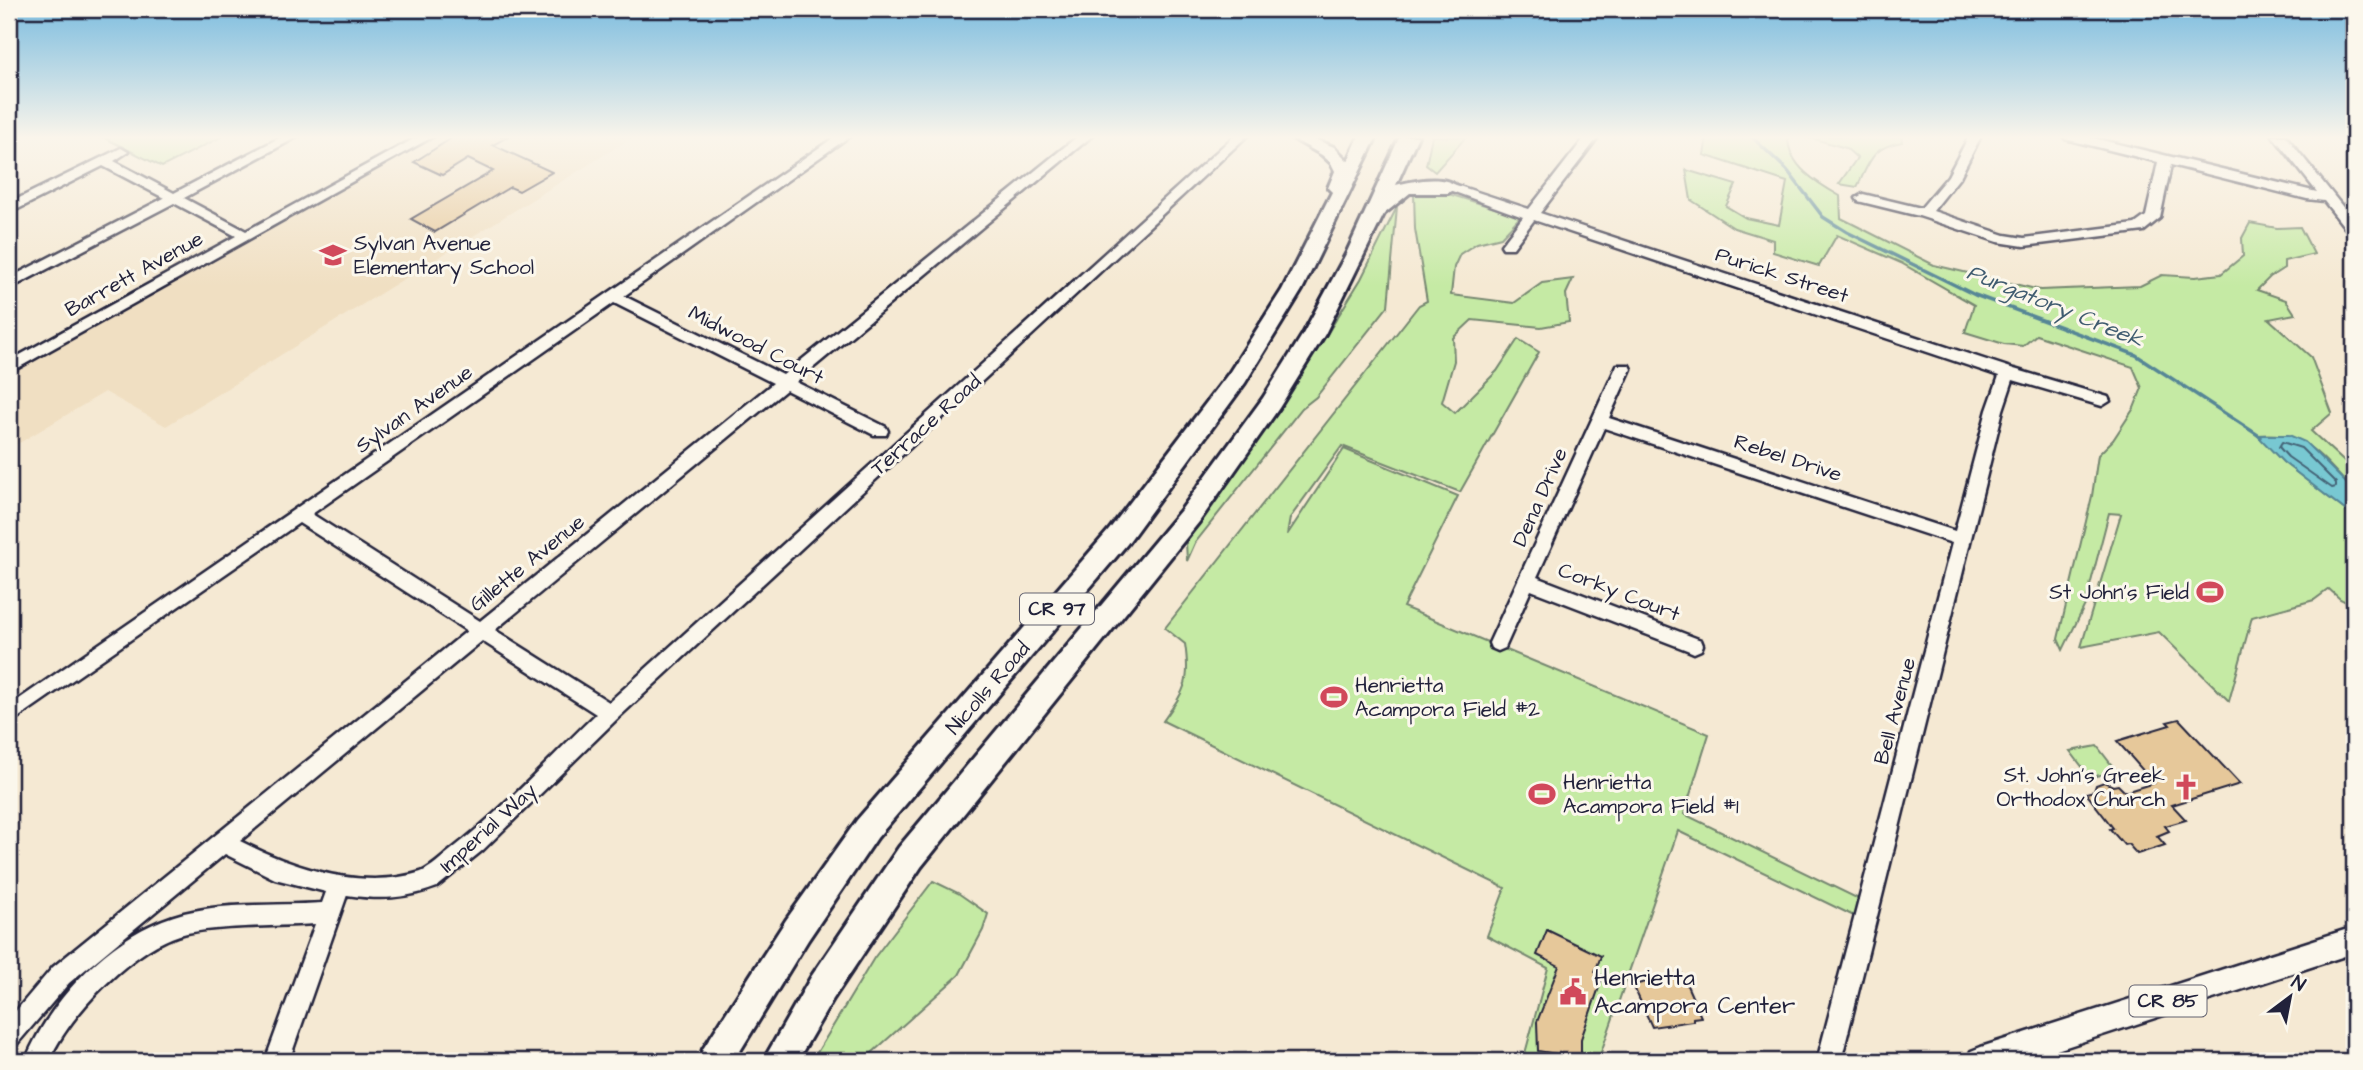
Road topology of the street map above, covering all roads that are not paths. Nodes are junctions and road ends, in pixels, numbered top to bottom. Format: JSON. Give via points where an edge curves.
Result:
{"nodes":[{"id":1,"x":54,"y":186,"type":"edge"},
{"id":2,"x":151,"y":186,"type":"edge"},
{"id":3,"x":197,"y":186,"type":"edge"},
{"id":4,"x":337,"y":186,"type":"edge"},
{"id":5,"x":772,"y":186,"type":"edge"},
{"id":6,"x":1025,"y":186,"type":"edge"},
{"id":7,"x":1186,"y":186,"type":"edge"},
{"id":8,"x":1338,"y":186,"type":"edge"},
{"id":9,"x":1345,"y":186,"type":"edge"},
{"id":10,"x":1387,"y":186,"type":"edge"},
{"id":11,"x":1555,"y":186,"type":"edge"},
{"id":12,"x":1946,"y":186,"type":"edge"},
{"id":13,"x":2160,"y":186,"type":"edge"},
{"id":14,"x":2270,"y":186,"type":"edge"},
{"id":15,"x":2318,"y":186,"type":"edge"},
{"id":16,"x":1448,"y":187,"type":"joint"},
{"id":17,"x":2327,"y":197,"type":"junction"},
{"id":18,"x":174,"y":198,"type":"junction"},
{"id":19,"x":1863,"y":198,"type":"dead end"},
{"id":20,"x":1338,"y":200,"type":"junction"},
{"id":21,"x":9,"y":208,"type":"edge"},
{"id":22,"x":1924,"y":213,"type":"junction"},
{"id":23,"x":1533,"y":215,"type":"junction"},
{"id":24,"x":1369,"y":225,"type":"junction"},
{"id":25,"x":2354,"y":230,"type":"edge"},
{"id":26,"x":246,"y":236,"type":"junction"},
{"id":27,"x":1508,"y":245,"type":"dead end"},
{"id":28,"x":9,"y":284,"type":"edge"},
{"id":29,"x":613,"y":296,"type":"junction"},
{"id":30,"x":9,"y":368,"type":"edge"},
{"id":31,"x":1623,"y":369,"type":"dead end"},
{"id":32,"x":2008,"y":373,"type":"junction"},
{"id":33,"x":783,"y":384,"type":"junction"},
{"id":34,"x":2102,"y":401,"type":"dead end"},
{"id":35,"x":1598,"y":420,"type":"junction"},
{"id":36,"x":880,"y":431,"type":"dead end"},
{"id":37,"x":298,"y":514,"type":"junction"},
{"id":38,"x":1963,"y":540,"type":"junction"},
{"id":39,"x":1528,"y":581,"type":"junction"},
{"id":40,"x":480,"y":631,"type":"junction"},
{"id":41,"x":1498,"y":643,"type":"dead end"},
{"id":42,"x":1694,"y":645,"type":"dead end"},
{"id":43,"x":610,"y":713,"type":"junction"},
{"id":44,"x":9,"y":716,"type":"edge"},
{"id":45,"x":223,"y":843,"type":"junction"},
{"id":46,"x":341,"y":884,"type":"junction"},
{"id":47,"x":330,"y":914,"type":"junction"},
{"id":48,"x":2354,"y":940,"type":"edge"},
{"id":49,"x":9,"y":1036,"type":"edge"},
{"id":50,"x":37,"y":1061,"type":"edge"},
{"id":51,"x":277,"y":1061,"type":"edge"},
{"id":52,"x":715,"y":1061,"type":"edge"},
{"id":53,"x":779,"y":1061,"type":"edge"},
{"id":54,"x":1829,"y":1061,"type":"edge"},
{"id":55,"x":1981,"y":1061,"type":"edge"}],
"edges":[{"from":1,"to":21,"type":"street"},
{"from":2,"to":18,"type":"street"},
{"from":3,"to":18,"type":"street"},
{"from":4,"to":26,"type":"street","name":"Barrett Avenue"},
{"from":5,"to":29,"type":"street","name":"Sylvan Avenue"},
{"from":6,"to":33,"type":"street","name":"Gillette Avenue"},
{"from":7,"to":43,"type":"street","name":"Terrace Road"},
{"from":8,"to":20,"type":"highway","via":[[1334,194]]},
{"from":9,"to":20,"type":"highway","name":"Nicolls Road","number":"CR 97"},
{"from":10,"to":24,"type":"highway","number":"CR 97"},
{"from":11,"to":23,"type":"street"},
{"from":12,"to":22,"type":"street"},
{"from":13,"to":22,"type":"street","via":[[2153,218],[2139,228],[2024,242]]},
{"from":14,"to":17,"type":"street"},
{"from":15,"to":17,"type":"street"},
{"from":16,"to":23,"type":"street","name":"Purick Street"},
{"from":16,"to":24,"type":"highway","via":[[1402,188],[1391,195]]},
{"from":17,"to":25,"type":"street"},
{"from":18,"to":26,"type":"street"},
{"from":18,"to":28,"type":"street"},
{"from":19,"to":22,"type":"street"},
{"from":20,"to":52,"type":"highway","name":"Nicolls Road","number":"CR 97","via":[[1292,290],[1237,378],[1118,537],[867,829],[796,930]]},
{"from":23,"to":27,"type":"street"},
{"from":23,"to":32,"type":"street","name":"Purick Street"},
{"from":24,"to":53,"type":"highway","number":"CR 97","via":[[1314,334],[1271,403],[1190,516],[910,857]]},
{"from":26,"to":30,"type":"street","name":"Barrett Avenue"},
{"from":29,"to":33,"type":"street","name":"Midwood Court"},
{"from":29,"to":37,"type":"street","name":"Sylvan Avenue"},
{"from":31,"to":35,"type":"street","name":"Dena Drive"},
{"from":32,"to":34,"type":"street","name":"Purick Street"},
{"from":32,"to":38,"type":"street","name":"Bell Avenue"},
{"from":33,"to":36,"type":"street","name":"Midwood Court"},
{"from":33,"to":40,"type":"street","name":"Gillette Avenue"},
{"from":35,"to":38,"type":"street","name":"Rebel Drive"},
{"from":35,"to":39,"type":"street","name":"Dena Drive"},
{"from":37,"to":40,"type":"street"},
{"from":37,"to":44,"type":"street","name":"Sylvan Avenue"},
{"from":38,"to":54,"type":"street","name":"Bell Avenue"},
{"from":39,"to":41,"type":"street","name":"Dena Drive"},
{"from":39,"to":42,"type":"street","name":"Corky Court"},
{"from":40,"to":43,"type":"street"},
{"from":40,"to":45,"type":"street","name":"Gillette Avenue"},
{"from":43,"to":46,"type":"street","name":"Imperial Way","via":[[476,843],[429,880],[382,890]]},
{"from":45,"to":46,"type":"street","name":"Imperial Way","via":[[275,869]]},
{"from":45,"to":49,"type":"street","name":"Gillette Avenue","via":[[61,975]]},
{"from":46,"to":47,"type":"street"},
{"from":47,"to":50,"type":"street","via":[[183,924],[154,936],[112,964],[82,992],[48,1036]]},
{"from":47,"to":51,"type":"street"},
{"from":48,"to":55,"type":"main road","number":"CR 85"}]}
